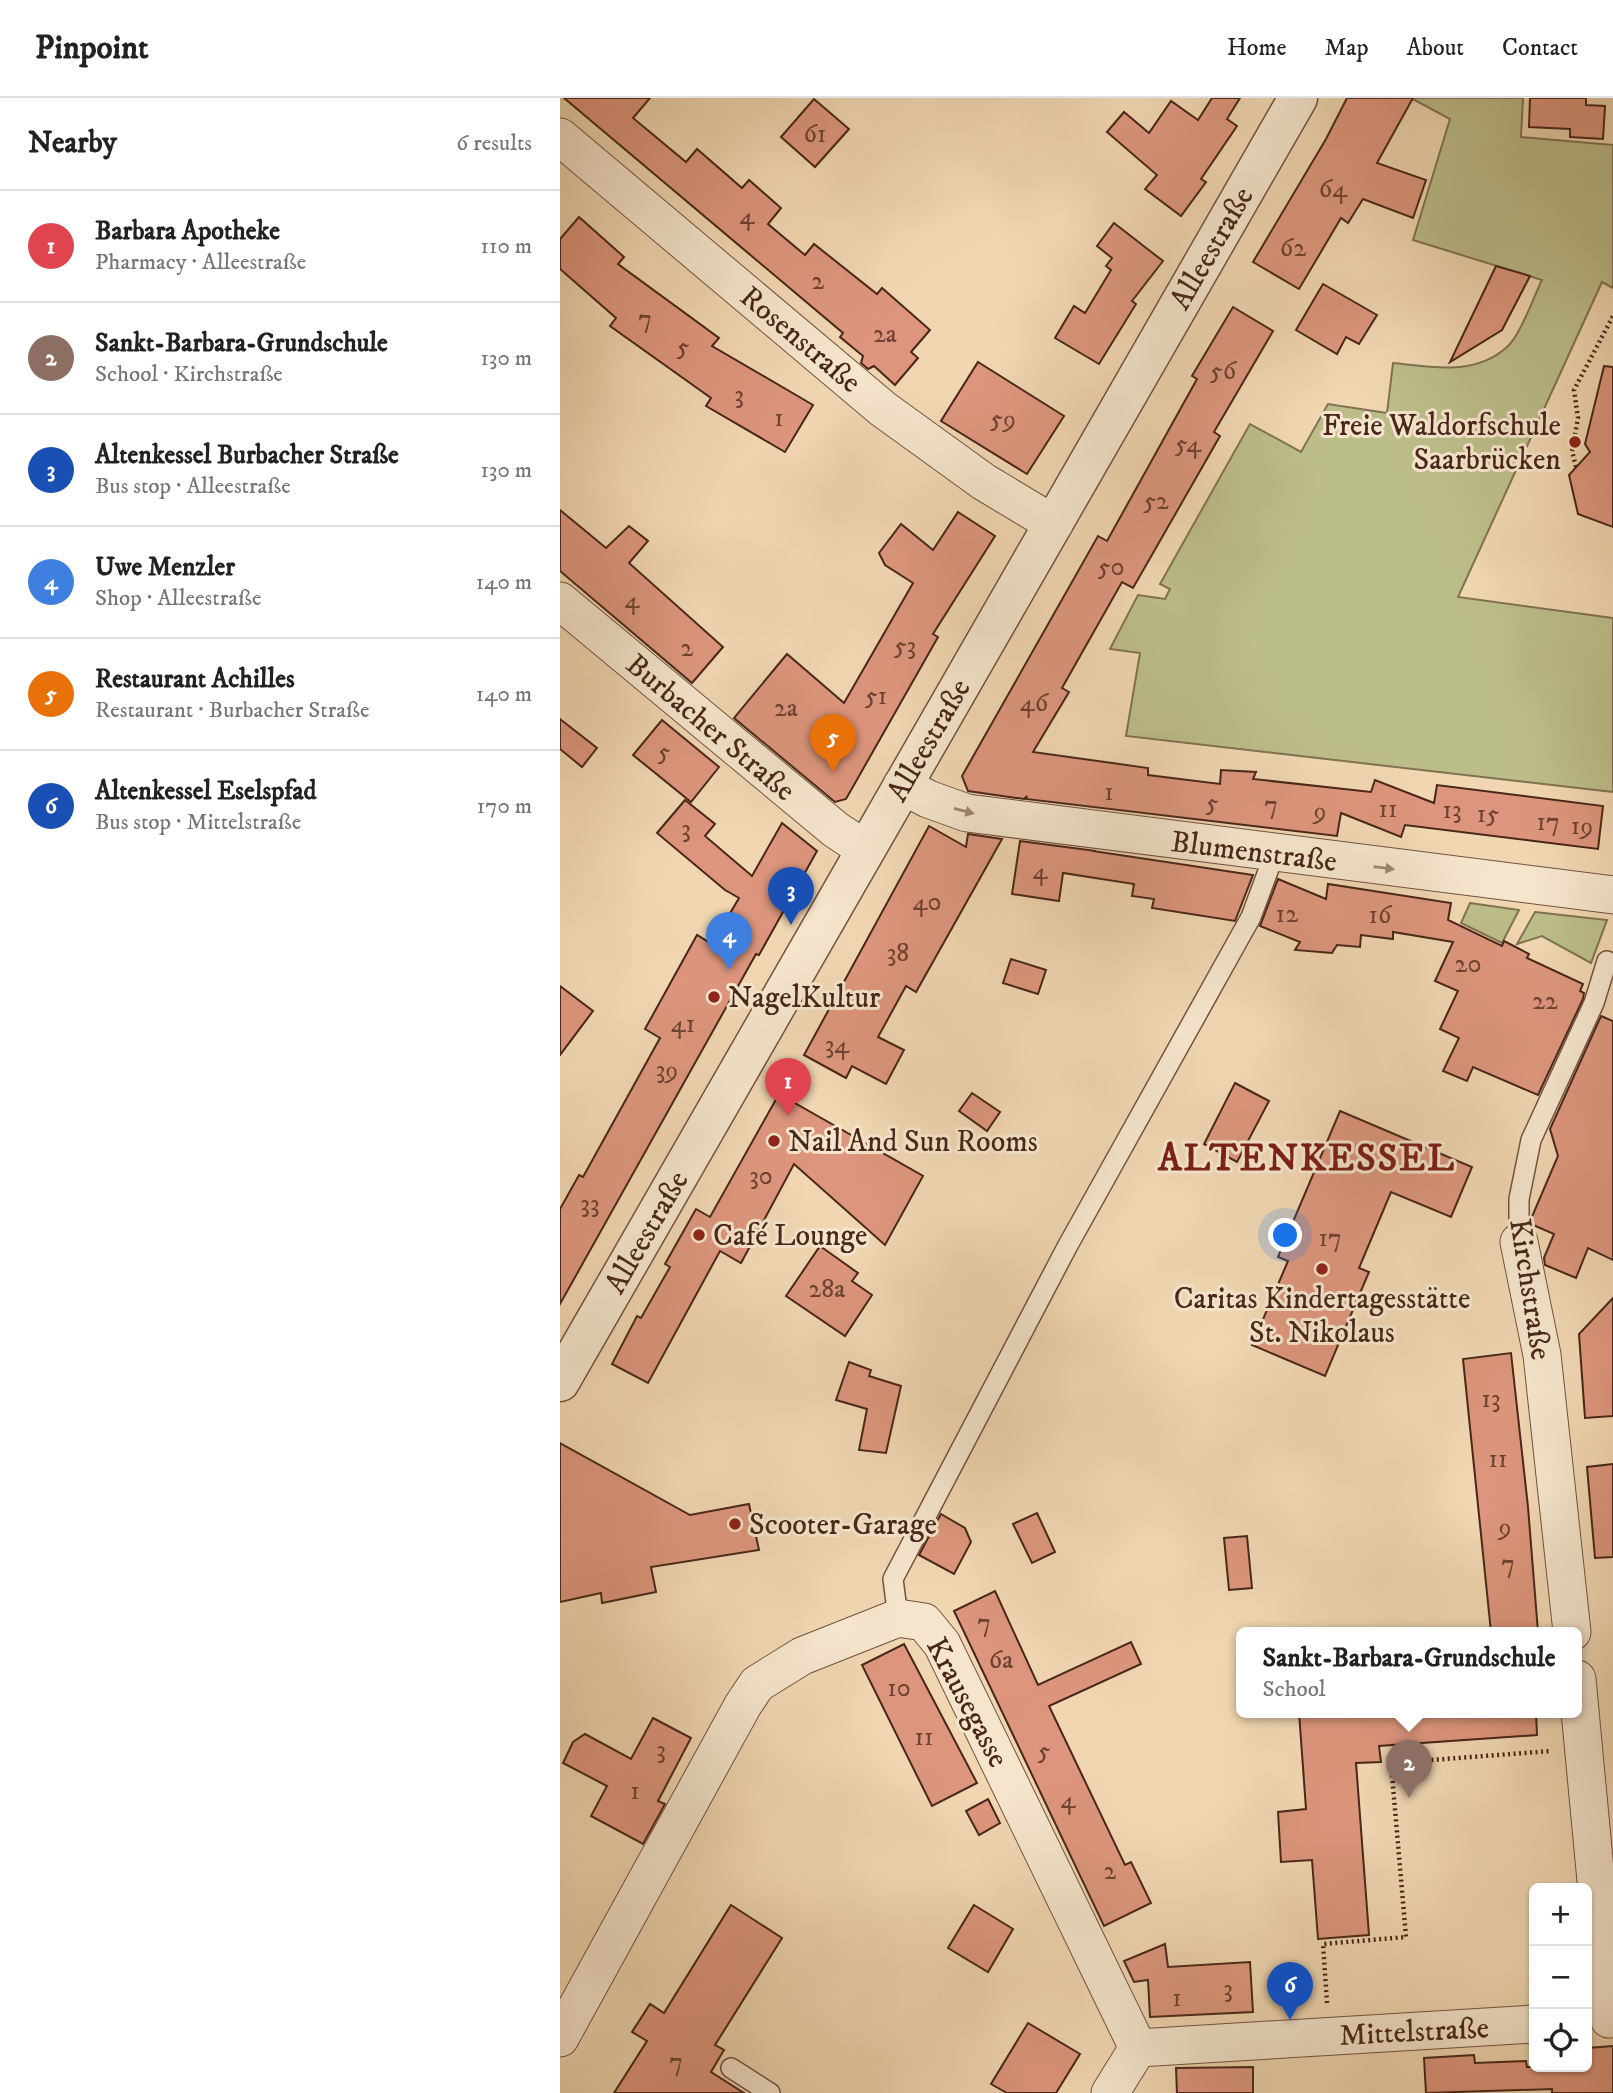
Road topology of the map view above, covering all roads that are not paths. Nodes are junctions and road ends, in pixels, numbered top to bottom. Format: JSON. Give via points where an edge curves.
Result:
{"nodes":[{"id":1,"x":1298,"y":98,"type":"edge"},
{"id":2,"x":560,"y":137,"type":"edge"},
{"id":3,"x":1054,"y":524,"type":"junction"},
{"id":4,"x":560,"y":601,"type":"edge"},
{"id":5,"x":902,"y":785,"type":"junction"},
{"id":6,"x":865,"y":849,"type":"junction"},
{"id":7,"x":1274,"y":855,"type":"junction"},
{"id":8,"x":1613,"y":895,"type":"edge"},
{"id":9,"x":1607,"y":961,"type":"dead end"},
{"id":10,"x":1519,"y":1242,"type":"joint"},
{"id":11,"x":560,"y":1382,"type":"edge"},
{"id":12,"x":898,"y":1618,"type":"junction"},
{"id":13,"x":1571,"y":1627,"type":"edge"},
{"id":14,"x":1582,"y":1695,"type":"edge"},
{"id":15,"x":1593,"y":1729,"type":"edge"},
{"id":16,"x":1603,"y":2020,"type":"edge"},
{"id":17,"x":1529,"y":2024,"type":"edge"},
{"id":18,"x":560,"y":2038,"type":"edge"},
{"id":19,"x":1138,"y":2048,"type":"junction"},
{"id":20,"x":731,"y":2068,"type":"dead end"},
{"id":21,"x":770,"y":2093,"type":"edge"},
{"id":22,"x":1110,"y":2093,"type":"edge"}],
"edges":[{"from":1,"to":3,"type":"street","name":"Alleestraße"},
{"from":2,"to":3,"type":"street","name":"Rosenstraße","via":[[883,409],[984,482]]},
{"from":3,"to":5,"type":"street","name":"Alleestraße"},
{"from":4,"to":6,"type":"street","name":"Burbacher Straße","via":[[836,830]]},
{"from":5,"to":6,"type":"street","name":"Alleestraße"},
{"from":5,"to":7,"type":"street","name":"Blumenstraße","one_way":true,"via":[[967,813]]},
{"from":6,"to":11,"type":"street","name":"Alleestraße"},
{"from":7,"to":8,"type":"street","name":"Blumenstraße","one_way":true},
{"from":7,"to":12,"type":"lane","via":[[1251,917],[1067,1247],[893,1579]]},
{"from":9,"to":10,"type":"lane","name":"Kirchstraße","via":[[1594,1003],[1531,1140],[1518,1199]]},
{"from":10,"to":13,"type":"street","name":"Kirchstraße","via":[[1542,1355]]},
{"from":12,"to":18,"type":"street","name":"Krausegasse","via":[[802,1656],[757,1685]]},
{"from":12,"to":19,"type":"street","name":"Krausegasse","via":[[924,1622],[942,1644]]},
{"from":14,"to":15,"type":"street"},
{"from":15,"to":16,"type":"street"},
{"from":17,"to":19,"type":"street","name":"Mittelstraße"},
{"from":19,"to":22,"type":"street"},
{"from":20,"to":21,"type":"lane"}]}
